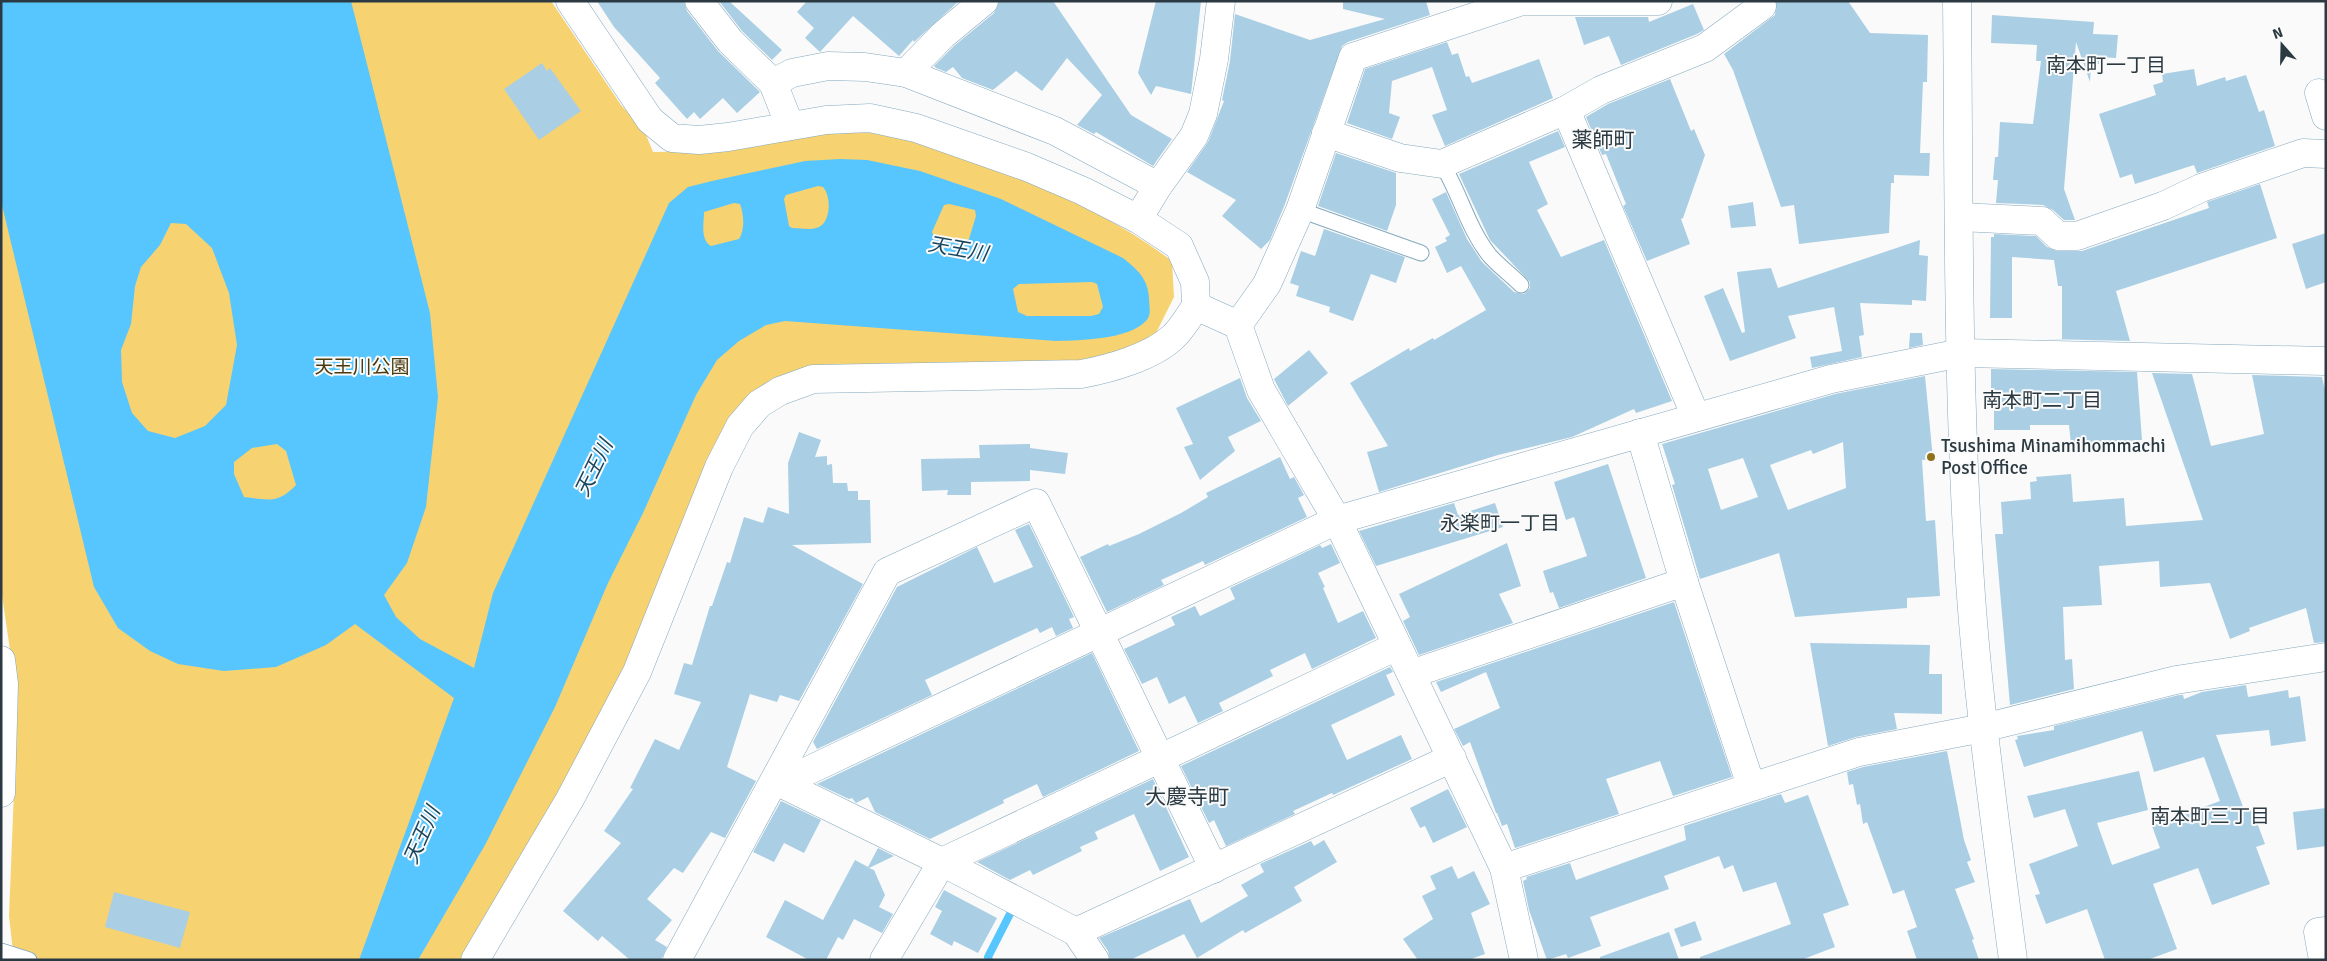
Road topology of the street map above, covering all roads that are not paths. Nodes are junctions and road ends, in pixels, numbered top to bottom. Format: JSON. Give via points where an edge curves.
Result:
{"nodes":[{"id":1,"x":570,"y":1,"type":"edge"},
{"id":2,"x":699,"y":1,"type":"edge"},
{"id":3,"x":984,"y":1,"type":"edge"},
{"id":4,"x":1221,"y":1,"type":"edge"},
{"id":5,"x":1522,"y":1,"type":"edge"},
{"id":6,"x":1658,"y":1,"type":"edge"},
{"id":7,"x":1759,"y":1,"type":"edge"},
{"id":8,"x":1957,"y":1,"type":"edge"},
{"id":9,"x":906,"y":73,"type":"junction"},
{"id":10,"x":773,"y":83,"type":"junction"},
{"id":11,"x":1566,"y":110,"type":"junction"},
{"id":12,"x":790,"y":126,"type":"junction"},
{"id":13,"x":1326,"y":133,"type":"junction"},
{"id":14,"x":2326,"y":154,"type":"edge"},
{"id":15,"x":1442,"y":164,"type":"junction"},
{"id":16,"x":1158,"y":186,"type":"junction"},
{"id":17,"x":1300,"y":210,"type":"junction"},
{"id":18,"x":1960,"y":217,"type":"junction"},
{"id":19,"x":1138,"y":219,"type":"junction"},
{"id":20,"x":1421,"y":253,"type":"dead end"},
{"id":21,"x":1521,"y":285,"type":"dead end"},
{"id":22,"x":1196,"y":306,"type":"junction"},
{"id":23,"x":1238,"y":325,"type":"junction"},
{"id":24,"x":1961,"y":353,"type":"junction"},
{"id":25,"x":2326,"y":360,"type":"edge"},
{"id":26,"x":1696,"y":417,"type":"junction"},
{"id":27,"x":1640,"y":433,"type":"junction"},
{"id":28,"x":1337,"y":520,"type":"junction"},
{"id":29,"x":1684,"y":582,"type":"junction"},
{"id":30,"x":1099,"y":632,"type":"junction"},
{"id":31,"x":1398,"y":646,"type":"junction"},
{"id":32,"x":2326,"y":657,"type":"edge"},
{"id":33,"x":1411,"y":674,"type":"junction"},
{"id":34,"x":2,"y":677,"type":"edge"},
{"id":35,"x":2,"y":719,"type":"edge"},
{"id":36,"x":1983,"y":728,"type":"junction"},
{"id":37,"x":1,"y":750,"type":"edge"},
{"id":38,"x":1160,"y":758,"type":"junction"},
{"id":39,"x":1452,"y":758,"type":"junction"},
{"id":40,"x":1,"y":773,"type":"edge"},
{"id":41,"x":776,"y":781,"type":"junction"},
{"id":42,"x":1751,"y":786,"type":"junction"},
{"id":43,"x":1,"y":793,"type":"edge"},
{"id":44,"x":942,"y":862,"type":"junction"},
{"id":45,"x":1214,"y":868,"type":"junction"},
{"id":46,"x":1504,"y":868,"type":"junction"},
{"id":47,"x":2326,"y":931,"type":"edge"},
{"id":48,"x":1076,"y":932,"type":"junction"},
{"id":49,"x":1,"y":950,"type":"edge"},
{"id":50,"x":681,"y":959,"type":"edge"},
{"id":51,"x":29,"y":960,"type":"edge"},
{"id":52,"x":475,"y":960,"type":"edge"},
{"id":53,"x":884,"y":960,"type":"edge"},
{"id":54,"x":1095,"y":960,"type":"edge"},
{"id":55,"x":1524,"y":960,"type":"edge"},
{"id":56,"x":2013,"y":960,"type":"edge"},
{"id":57,"x":2323,"y":960,"type":"edge"}],
"edges":[{"from":1,"to":12,"type":"street","via":[[650,120],[672,138],[728,137]]},
{"from":2,"to":10,"type":"street","via":[[730,41]]},
{"from":3,"to":9,"type":"street","via":[[943,35]]},
{"from":4,"to":16,"type":"street","via":[[1203,114],[1194,136]]},
{"from":5,"to":6,"type":"street"},
{"from":5,"to":13,"type":"street","via":[[1353,58]]},
{"from":7,"to":11,"type":"street","via":[[1762,6],[1705,48],[1601,90]]},
{"from":8,"to":18,"type":"street"},
{"from":9,"to":10,"type":"street","via":[[828,66],[792,73]]},
{"from":9,"to":16,"type":"street","via":[[1055,131]]},
{"from":10,"to":12,"type":"street"},
{"from":11,"to":15,"type":"street"},
{"from":11,"to":26,"type":"street"},
{"from":12,"to":19,"type":"street","via":[[870,118],[916,128],[1027,167]]},
{"from":13,"to":15,"type":"street","via":[[1400,158]]},
{"from":13,"to":17,"type":"street"},
{"from":14,"to":18,"type":"street","via":[[2303,153],[2077,236],[2058,236],[2042,221]]},
{"from":15,"to":21,"type":"lane","via":[[1472,228],[1490,256]]},
{"from":16,"to":19,"type":"street"},
{"from":17,"to":20,"type":"lane"},
{"from":17,"to":23,"type":"street","via":[[1267,284]]},
{"from":18,"to":24,"type":"street"},
{"from":19,"to":22,"type":"street","via":[[1179,246],[1195,282]]},
{"from":22,"to":23,"type":"street"},
{"from":22,"to":52,"type":"street","via":[[1174,337],[1155,350],[1105,370],[1081,374],[813,379],[780,391],[759,404],[740,426],[719,467],[638,672],[570,799]]},
{"from":23,"to":28,"type":"street","via":[[1261,390]]},
{"from":24,"to":25,"type":"street"},
{"from":24,"to":26,"type":"street","via":[[1831,379]]},
{"from":24,"to":36,"type":"street","via":[[1969,566]]},
{"from":26,"to":27,"type":"street"},
{"from":27,"to":28,"type":"street"},
{"from":27,"to":29,"type":"street"},
{"from":28,"to":30,"type":"street"},
{"from":28,"to":31,"type":"street"},
{"from":29,"to":33,"type":"street"},
{"from":29,"to":42,"type":"street"},
{"from":30,"to":38,"type":"street"},
{"from":30,"to":41,"type":"street","via":[[801,774]]},
{"from":30,"to":41,"type":"street","via":[[1036,503],[1027,507],[887,572]]},
{"from":31,"to":33,"type":"street"},
{"from":31,"to":38,"type":"street"},
{"from":32,"to":36,"type":"street","via":[[2176,680]]},
{"from":33,"to":39,"type":"street"},
{"from":34,"to":35,"type":"street"},
{"from":35,"to":37,"type":"street"},
{"from":36,"to":42,"type":"street","via":[[1859,752]]},
{"from":36,"to":56,"type":"street"},
{"from":37,"to":40,"type":"street"},
{"from":38,"to":44,"type":"street"},
{"from":38,"to":45,"type":"street"},
{"from":39,"to":45,"type":"street"},
{"from":39,"to":46,"type":"street"},
{"from":40,"to":43,"type":"street"},
{"from":41,"to":44,"type":"street"},
{"from":41,"to":50,"type":"street"},
{"from":42,"to":46,"type":"street"},
{"from":44,"to":48,"type":"street"},
{"from":44,"to":53,"type":"street"},
{"from":45,"to":48,"type":"street"},
{"from":46,"to":55,"type":"street"},
{"from":47,"to":57,"type":"street","via":[[2318,932]]},
{"from":48,"to":54,"type":"street"},
{"from":49,"to":51,"type":"lane"}]}
